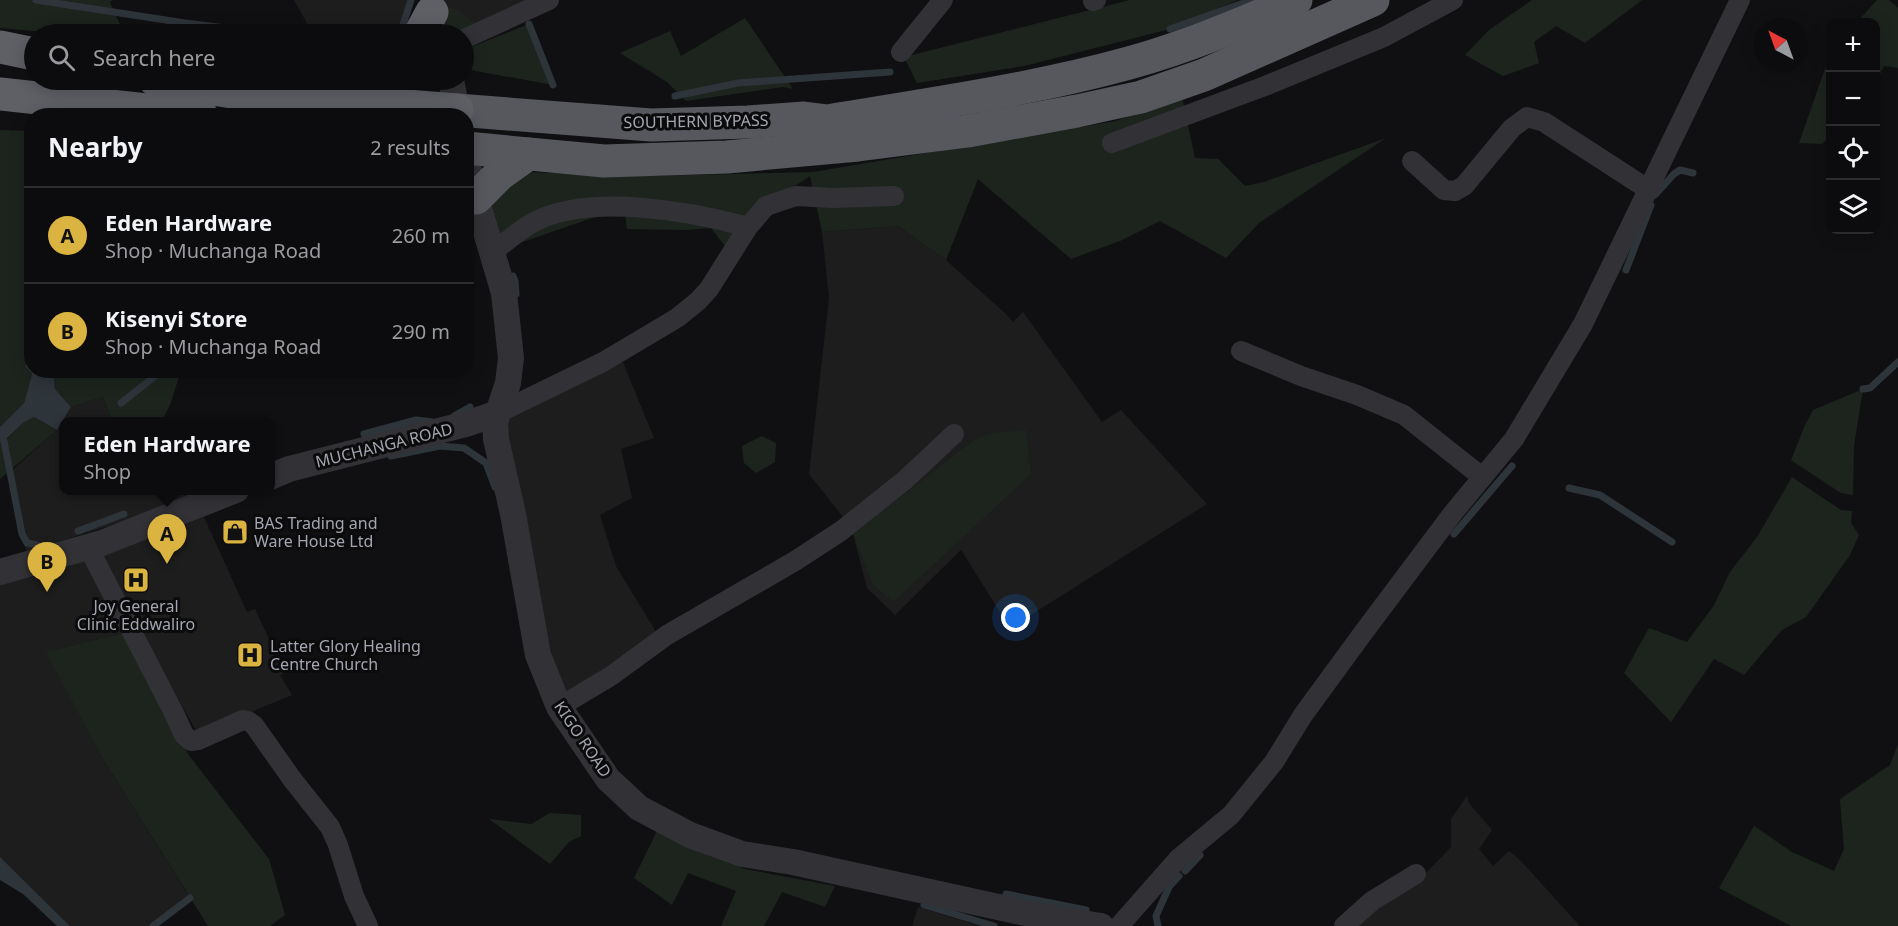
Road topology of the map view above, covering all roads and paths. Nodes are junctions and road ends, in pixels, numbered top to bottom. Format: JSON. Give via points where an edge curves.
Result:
{"nodes":[{"id":1,"x":549,"y":0,"type":"edge"},
{"id":2,"x":943,"y":0,"type":"edge"},
{"id":3,"x":1296,"y":0,"type":"edge"},
{"id":4,"x":1373,"y":0,"type":"edge"},
{"id":5,"x":1453,"y":0,"type":"edge"},
{"id":6,"x":1740,"y":0,"type":"edge"},
{"id":7,"x":474,"y":34,"type":"edge"},
{"id":8,"x":0,"y":47,"type":"edge"},
{"id":9,"x":24,"y":52,"type":"edge"},
{"id":10,"x":901,"y":52,"type":"dead end"},
{"id":11,"x":0,"y":66,"type":"edge"},
{"id":12,"x":24,"y":67,"type":"edge"},
{"id":13,"x":218,"y":90,"type":"edge"},
{"id":14,"x":376,"y":90,"type":"edge"},
{"id":15,"x":0,"y":94,"type":"edge"},
{"id":16,"x":363,"y":102,"type":"junction"},
{"id":17,"x":455,"y":102,"type":"edge"},
{"id":18,"x":131,"y":107,"type":"junction"},
{"id":19,"x":116,"y":108,"type":"edge"},
{"id":20,"x":139,"y":108,"type":"edge"},
{"id":21,"x":24,"y":114,"type":"edge"},
{"id":22,"x":0,"y":116,"type":"edge"},
{"id":23,"x":1112,"y":143,"type":"dead end"},
{"id":24,"x":474,"y":149,"type":"edge"},
{"id":25,"x":528,"y":154,"type":"junction"},
{"id":26,"x":1412,"y":161,"type":"dead end"},
{"id":27,"x":474,"y":190,"type":"edge"},
{"id":28,"x":1649,"y":190,"type":"junction"},
{"id":29,"x":894,"y":196,"type":"dead end"},
{"id":30,"x":476,"y":198,"type":"junction"},
{"id":31,"x":748,"y":227,"type":"junction"},
{"id":32,"x":492,"y":252,"type":"junction"},
{"id":33,"x":1241,"y":351,"type":"dead end"},
{"id":34,"x":498,"y":413,"type":"junction"},
{"id":35,"x":954,"y":434,"type":"dead end"},
{"id":36,"x":275,"y":475,"type":"edge"},
{"id":37,"x":1482,"y":477,"type":"junction"},
{"id":38,"x":223,"y":495,"type":"edge"},
{"id":39,"x":88,"y":547,"type":"junction"},
{"id":40,"x":0,"y":572,"type":"edge"},
{"id":41,"x":559,"y":707,"type":"junction"},
{"id":42,"x":1416,"y":874,"type":"dead end"},
{"id":43,"x":1040,"y":921,"type":"edge"},
{"id":44,"x":368,"y":926,"type":"edge"},
{"id":45,"x":1101,"y":926,"type":"edge"},
{"id":46,"x":1119,"y":926,"type":"edge"},
{"id":47,"x":1344,"y":926,"type":"edge"}],
"edges":[{"from":1,"to":7,"type":"street"},
{"from":2,"to":10,"type":"street"},
{"from":3,"to":17,"type":"highway","name":"SOUTHERN BYPASS","via":[[1130,63],[828,121],[804,118],[651,125]]},
{"from":4,"to":25,"type":"highway","via":[[1203,75],[1141,97],[968,131],[858,146],[727,157],[604,161]]},
{"from":5,"to":23,"type":"street","via":[[1373,41]]},
{"from":6,"to":28,"type":"street"},
{"from":8,"to":9,"type":"highway"},
{"from":11,"to":12,"type":"highway"},
{"from":13,"to":16,"type":"highway","name":"SOUTHERN BYPASS"},
{"from":14,"to":16,"type":"highway"},
{"from":15,"to":18,"type":"highway"},
{"from":16,"to":17,"type":"highway","name":"SOUTHERN BYPASS"},
{"from":18,"to":19,"type":"highway"},
{"from":18,"to":20,"type":"highway"},
{"from":21,"to":22,"type":"highway"},
{"from":24,"to":25,"type":"highway"},
{"from":25,"to":30,"type":"highway"},
{"from":26,"to":28,"type":"street","via":[[1444,190],[1455,192],[1512,128],[1527,117],[1544,122]]},
{"from":27,"to":30,"type":"street","name":"KIGO ROAD"},
{"from":28,"to":37,"type":"street","via":[[1583,324],[1514,439]]},
{"from":29,"to":31,"type":"street","via":[[796,196],[766,206]]},
{"from":30,"to":32,"type":"street","name":"KIGO ROAD"},
{"from":31,"to":32,"type":"street","via":[[712,217],[606,207],[534,222]]},
{"from":31,"to":34,"type":"street","via":[[709,289],[677,318],[603,362]]},
{"from":32,"to":34,"type":"street","name":"KIGO ROAD","via":[[504,293],[511,358]]},
{"from":33,"to":37,"type":"street","via":[[1404,415]]},
{"from":34,"to":36,"type":"street","name":"MUCHANGA ROAD"},
{"from":34,"to":41,"type":"street","name":"KIGO ROAD","via":[[496,439],[538,655]]},
{"from":35,"to":41,"type":"street","via":[[841,531],[667,635]]},
{"from":37,"to":46,"type":"street","via":[[1362,633],[1274,762],[1231,815],[1178,859]]},
{"from":38,"to":39,"type":"street"},
{"from":39,"to":40,"type":"street"},
{"from":39,"to":44,"type":"street","via":[[184,735],[191,741],[243,720],[254,725],[330,827]]},
{"from":41,"to":43,"type":"street","name":"KIGO ROAD","via":[[608,779],[639,808],[690,835],[742,854],[793,862]]},
{"from":42,"to":47,"type":"street","via":[[1372,901]]},
{"from":43,"to":45,"type":"street","name":"KIGO ROAD"}]}
